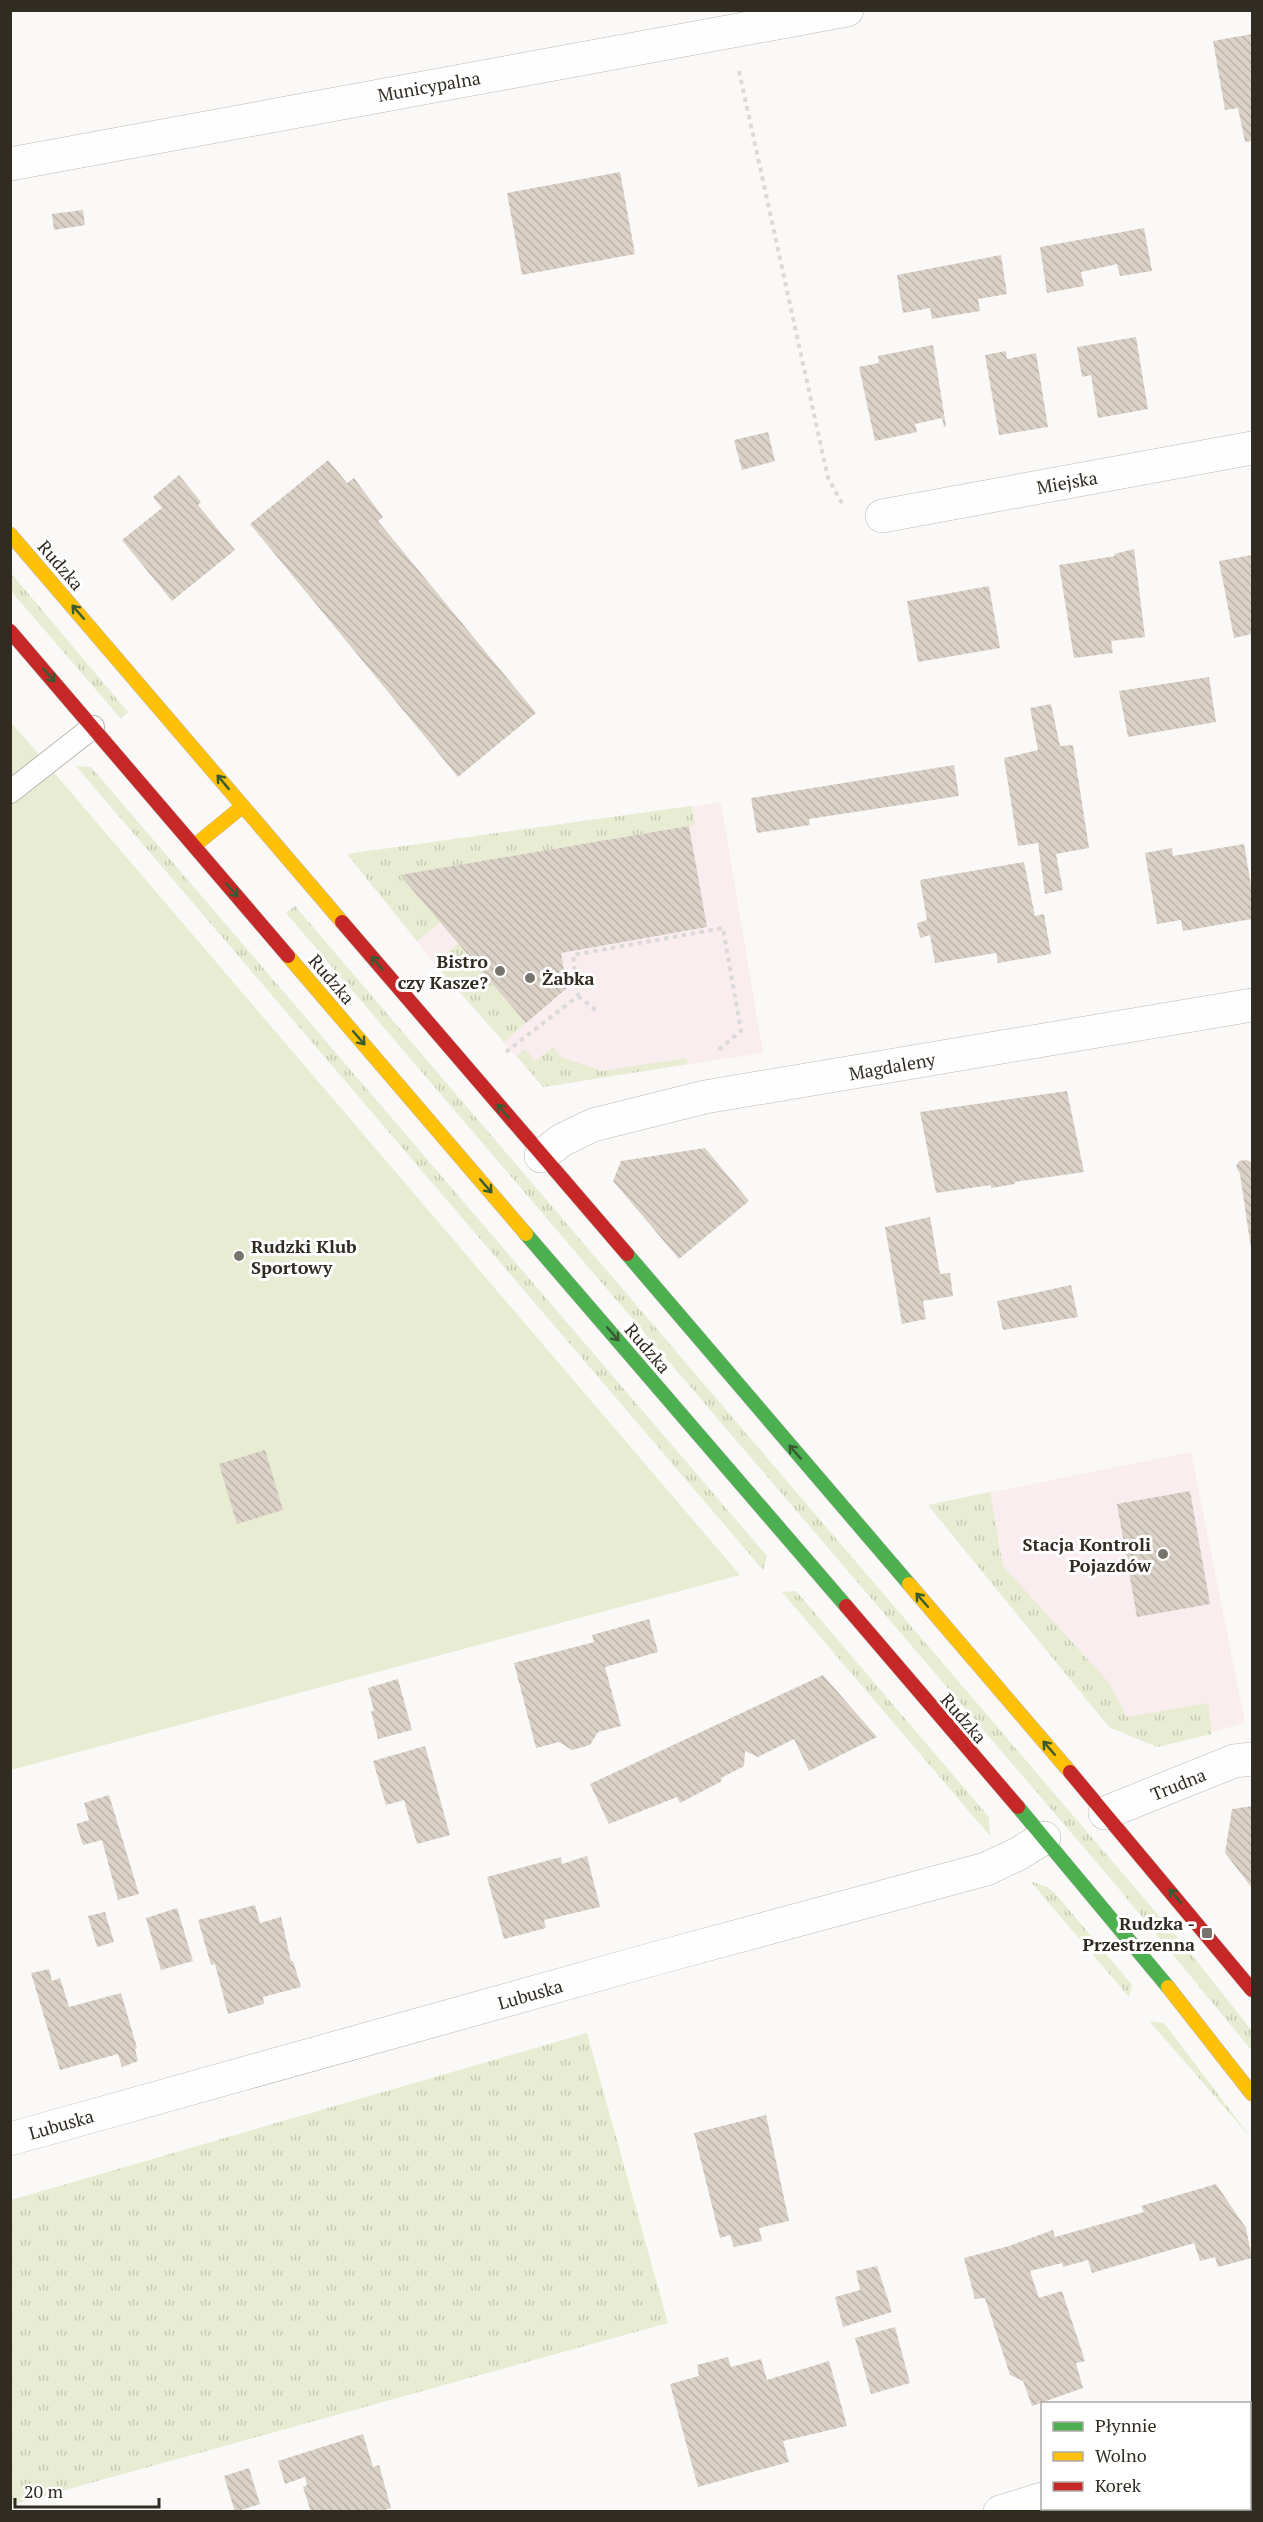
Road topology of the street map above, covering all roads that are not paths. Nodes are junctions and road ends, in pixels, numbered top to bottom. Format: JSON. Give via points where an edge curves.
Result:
{"nodes":[{"id":1,"x":834,"y":12,"type":"edge"},
{"id":2,"x":10,"y":164,"type":"edge"},
{"id":3,"x":1252,"y":448,"type":"edge"},
{"id":4,"x":882,"y":516,"type":"road end"},
{"id":5,"x":10,"y":534,"type":"edge"},
{"id":6,"x":10,"y":631,"type":"edge"},
{"id":7,"x":93,"y":727,"type":"junction"},
{"id":8,"x":10,"y":792,"type":"edge"},
{"id":9,"x":243,"y":806,"type":"junction"},
{"id":10,"x":194,"y":846,"type":"junction"},
{"id":11,"x":1252,"y":1005,"type":"edge"},
{"id":12,"x":541,"y":1156,"type":"junction"},
{"id":13,"x":1252,"y":1758,"type":"edge"},
{"id":14,"x":1105,"y":1813,"type":"junction"},
{"id":15,"x":1044,"y":1838,"type":"junction"},
{"id":16,"x":1252,"y":1990,"type":"edge"},
{"id":17,"x":1252,"y":2094,"type":"edge"},
{"id":18,"x":10,"y":2139,"type":"edge"},
{"id":19,"x":1041,"y":2499,"type":"edge"},
{"id":20,"x":1000,"y":2511,"type":"edge"}],
"edges":[{"from":1,"to":2,"type":"street","name":"Municypalna"},
{"from":3,"to":4,"type":"street","name":"Miejska"},
{"from":9,"to":5,"type":"street","name":"Rudzka","one_way":true},
{"from":6,"to":7,"type":"street","name":"Rudzka","one_way":true},
{"from":7,"to":8,"type":"lane"},
{"from":7,"to":10,"type":"street","name":"Rudzka"},
{"from":9,"to":10,"type":"street"},
{"from":12,"to":9,"type":"street","name":"Rudzka","one_way":true},
{"from":10,"to":15,"type":"street","name":"Rudzka","one_way":true},
{"from":11,"to":12,"type":"street","name":"Magdaleny","via":[[705,1097],[593,1125]]},
{"from":14,"to":12,"type":"street","name":"Rudzka","one_way":true},
{"from":13,"to":14,"type":"street","name":"Trudna","via":[[1234,1761]]},
{"from":16,"to":14,"type":"street","name":"Rudzka","one_way":true},
{"from":15,"to":17,"type":"street","name":"Rudzka"},
{"from":15,"to":18,"type":"street","name":"Lubuska","via":[[986,1869]]},
{"from":19,"to":20,"type":"street"}]}
